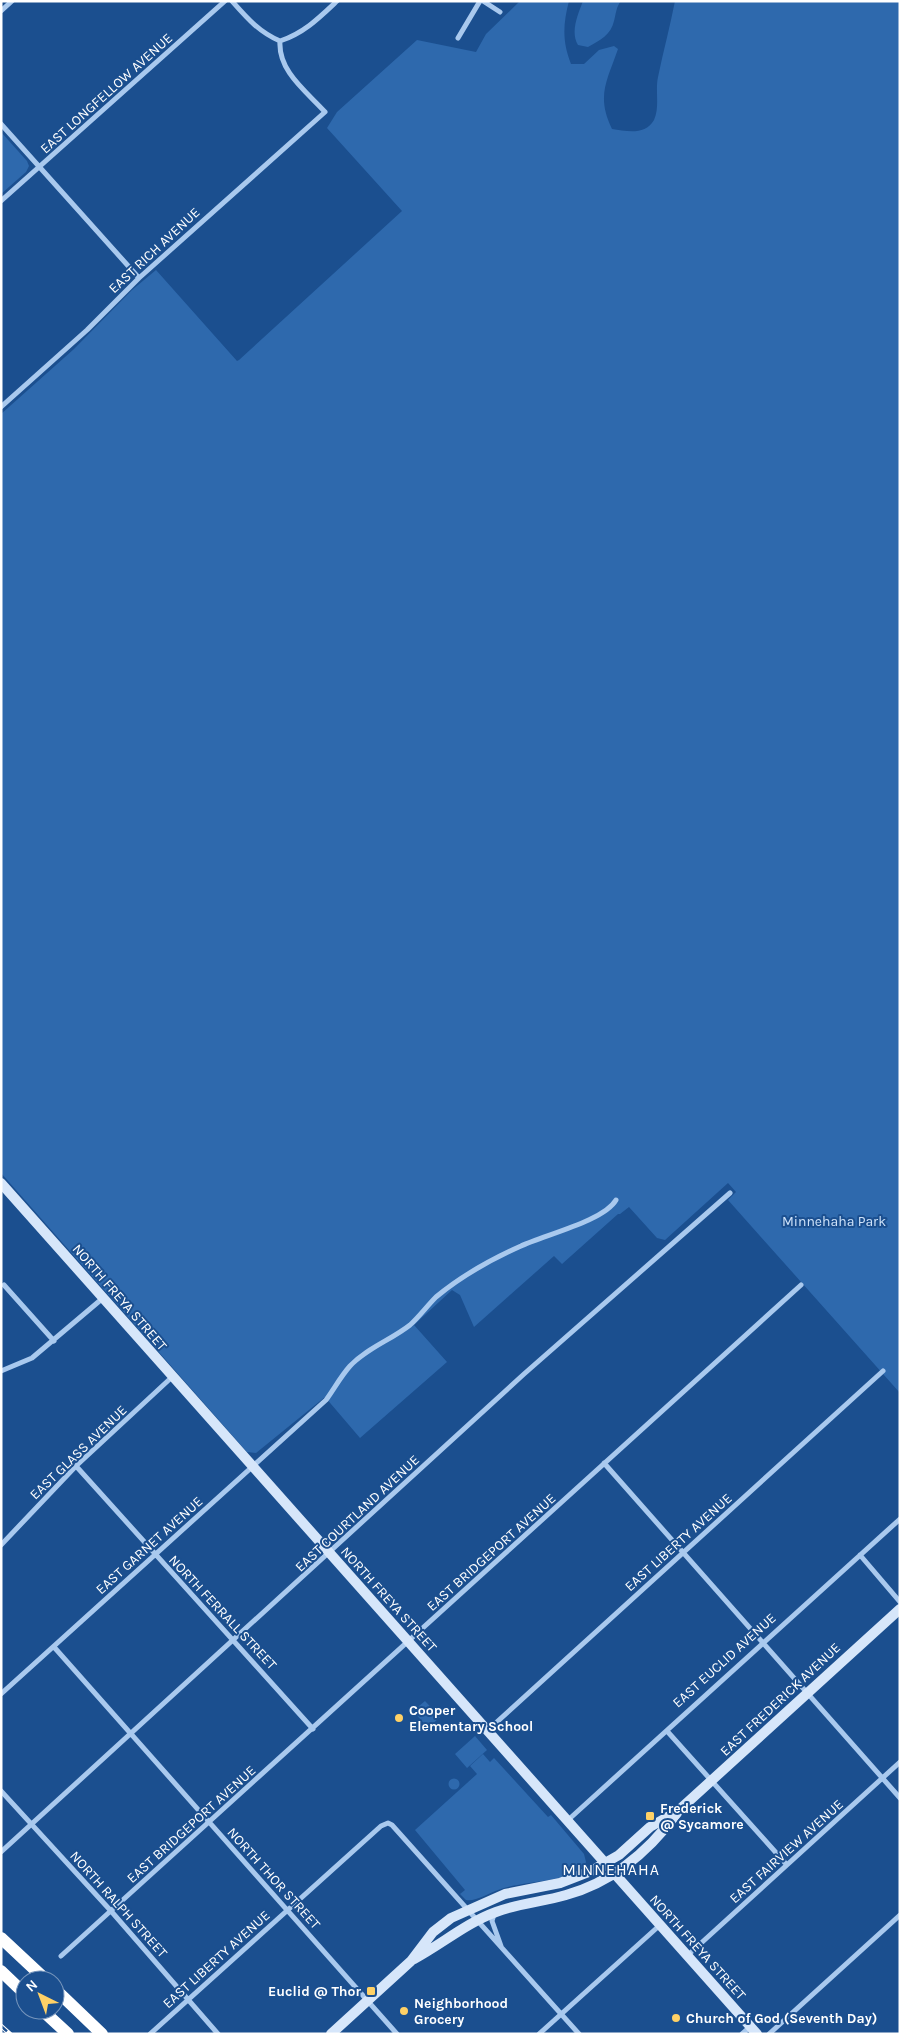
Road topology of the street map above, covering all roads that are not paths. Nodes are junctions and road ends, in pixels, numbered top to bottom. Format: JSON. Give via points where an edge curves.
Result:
{"nodes":[{"id":1,"x":12,"y":1,"type":"edge"},
{"id":2,"x":225,"y":1,"type":"edge"},
{"id":3,"x":232,"y":1,"type":"edge"},
{"id":4,"x":337,"y":1,"type":"edge"},
{"id":5,"x":482,"y":1,"type":"edge"},
{"id":6,"x":1,"y":10,"type":"edge"},
{"id":7,"x":500,"y":12,"type":"dead end"},
{"id":8,"x":458,"y":38,"type":"dead end"},
{"id":9,"x":280,"y":41,"type":"junction"},
{"id":10,"x":1,"y":124,"type":"edge"},
{"id":11,"x":39,"y":167,"type":"junction"},
{"id":12,"x":1,"y":201,"type":"edge"},
{"id":13,"x":139,"y":278,"type":"junction"},
{"id":14,"x":1,"y":407,"type":"edge"},
{"id":15,"x":1,"y":1183,"type":"edge"},
{"id":16,"x":730,"y":1193,"type":"dead end"},
{"id":17,"x":616,"y":1200,"type":"dead end"},
{"id":18,"x":4,"y":1285,"type":"dead end"},
{"id":19,"x":801,"y":1285,"type":"dead end"},
{"id":20,"x":103,"y":1298,"type":"junction"},
{"id":21,"x":54,"y":1341,"type":"junction"},
{"id":22,"x":1,"y":1371,"type":"edge"},
{"id":23,"x":883,"y":1371,"type":"dead end"},
{"id":24,"x":172,"y":1377,"type":"junction"},
{"id":25,"x":604,"y":1463,"type":"junction"},
{"id":26,"x":76,"y":1466,"type":"junction"},
{"id":27,"x":253,"y":1468,"type":"junction"},
{"id":28,"x":900,"y":1519,"type":"edge"},
{"id":29,"x":1,"y":1545,"type":"edge"},
{"id":30,"x":684,"y":1552,"type":"junction"},
{"id":31,"x":330,"y":1554,"type":"junction"},
{"id":32,"x":154,"y":1555,"type":"junction"},
{"id":33,"x":860,"y":1555,"type":"junction"},
{"id":34,"x":900,"y":1602,"type":"edge"},
{"id":35,"x":900,"y":1609,"type":"edge"},
{"id":36,"x":235,"y":1641,"type":"junction"},
{"id":37,"x":409,"y":1642,"type":"junction"},
{"id":38,"x":763,"y":1642,"type":"junction"},
{"id":39,"x":54,"y":1647,"type":"junction"},
{"id":40,"x":807,"y":1693,"type":"junction"},
{"id":41,"x":1,"y":1694,"type":"edge"},
{"id":42,"x":312,"y":1729,"type":"junction"},
{"id":43,"x":488,"y":1730,"type":"junction"},
{"id":44,"x":666,"y":1731,"type":"junction"},
{"id":45,"x":132,"y":1735,"type":"junction"},
{"id":46,"x":900,"y":1762,"type":"edge"},
{"id":47,"x":882,"y":1778,"type":"junction"},
{"id":48,"x":712,"y":1781,"type":"junction"},
{"id":49,"x":1,"y":1791,"type":"edge"},
{"id":50,"x":900,"y":1798,"type":"edge"},
{"id":51,"x":678,"y":1810,"type":"junction"},
{"id":52,"x":567,"y":1821,"type":"junction"},
{"id":53,"x":210,"y":1822,"type":"junction"},
{"id":54,"x":31,"y":1824,"type":"junction"},
{"id":55,"x":1,"y":1852,"type":"edge"},
{"id":56,"x":605,"y":1863,"type":"junction"},
{"id":57,"x":787,"y":1865,"type":"junction"},
{"id":58,"x":614,"y":1874,"type":"junction"},
{"id":59,"x":288,"y":1910,"type":"junction"},
{"id":60,"x":467,"y":1910,"type":"junction"},
{"id":61,"x":112,"y":1911,"type":"junction"},
{"id":62,"x":496,"y":1911,"type":"junction"},
{"id":63,"x":900,"y":1915,"type":"edge"},
{"id":64,"x":476,"y":1920,"type":"junction"},
{"id":65,"x":660,"y":1925,"type":"junction"},
{"id":66,"x":1,"y":1938,"type":"edge"},
{"id":67,"x":502,"y":1949,"type":"junction"},
{"id":68,"x":62,"y":1956,"type":"dead end"},
{"id":69,"x":687,"y":1956,"type":"junction"},
{"id":70,"x":411,"y":1961,"type":"junction"},
{"id":71,"x":35,"y":1970,"type":"edge"},
{"id":72,"x":1,"y":1971,"type":"edge"},
{"id":73,"x":15,"y":1984,"type":"edge"},
{"id":74,"x":65,"y":1999,"type":"edge"},
{"id":75,"x":188,"y":2000,"type":"junction"},
{"id":76,"x":368,"y":2000,"type":"junction"},
{"id":77,"x":561,"y":2014,"type":"junction"},
{"id":78,"x":53,"y":2020,"type":"edge"},
{"id":79,"x":754,"y":2030,"type":"edge"},
{"id":80,"x":68,"y":2034,"type":"edge"},
{"id":81,"x":102,"y":2034,"type":"edge"},
{"id":82,"x":150,"y":2034,"type":"edge"},
{"id":83,"x":218,"y":2034,"type":"edge"},
{"id":84,"x":332,"y":2034,"type":"edge"},
{"id":85,"x":397,"y":2034,"type":"edge"},
{"id":86,"x":539,"y":2034,"type":"edge"},
{"id":87,"x":579,"y":2034,"type":"edge"},
{"id":88,"x":742,"y":2034,"type":"edge"},
{"id":89,"x":769,"y":2034,"type":"edge"}],
"edges":[{"from":1,"to":6,"type":"street"},
{"from":2,"to":11,"type":"street","name":"EAST LONGFELLOW AVENUE"},
{"from":3,"to":9,"type":"street","via":[[254,26]]},
{"from":4,"to":9,"type":"street","via":[[302,32]]},
{"from":5,"to":7,"type":"street"},
{"from":5,"to":8,"type":"street"},
{"from":9,"to":13,"type":"street","name":"EAST RICH AVENUE","via":[[279,54],[284,66],[325,112]]},
{"from":10,"to":11,"type":"street"},
{"from":11,"to":12,"type":"street","name":"EAST LONGFELLOW AVENUE"},
{"from":11,"to":13,"type":"street"},
{"from":13,"to":14,"type":"street","name":"EAST RICH AVENUE"},
{"from":15,"to":20,"type":"street","name":"NORTH FREYA STREET"},
{"from":16,"to":31,"type":"street","name":"EAST COURTLAND AVENUE","via":[[524,1374]]},
{"from":17,"to":27,"type":"street","name":"EAST GARNET AVENUE","via":[[603,1212],[521,1246],[447,1289],[412,1323],[351,1366],[326,1400]]},
{"from":18,"to":21,"type":"street"},
{"from":19,"to":25,"type":"street","name":"EAST BRIDGEPORT AVENUE"},
{"from":20,"to":21,"type":"street"},
{"from":20,"to":24,"type":"street","name":"NORTH FREYA STREET"},
{"from":21,"to":22,"type":"street","via":[[32,1358]]},
{"from":23,"to":30,"type":"street","name":"EAST LIBERTY AVENUE"},
{"from":24,"to":26,"type":"street","name":"EAST GLASS AVENUE"},
{"from":24,"to":27,"type":"street","name":"NORTH FREYA STREET"},
{"from":25,"to":30,"type":"street"},
{"from":25,"to":37,"type":"street","name":"EAST BRIDGEPORT AVENUE"},
{"from":26,"to":29,"type":"street","name":"EAST GLASS AVENUE"},
{"from":26,"to":32,"type":"street","name":"NORTH FERRALL STREET"},
{"from":27,"to":31,"type":"street","name":"NORTH FREYA STREET"},
{"from":27,"to":32,"type":"street","name":"EAST GARNET AVENUE"},
{"from":28,"to":33,"type":"street","name":"EAST EUCLID AVENUE"},
{"from":30,"to":38,"type":"street"},
{"from":30,"to":43,"type":"street","name":"EAST LIBERTY AVENUE"},
{"from":31,"to":36,"type":"street","name":"EAST COURTLAND AVENUE"},
{"from":31,"to":37,"type":"street","name":"NORTH FREYA STREET"},
{"from":32,"to":36,"type":"street","name":"NORTH FERRALL STREET"},
{"from":32,"to":39,"type":"street","name":"EAST GARNET AVENUE"},
{"from":33,"to":34,"type":"street"},
{"from":33,"to":38,"type":"street","name":"EAST EUCLID AVENUE"},
{"from":35,"to":40,"type":"street","name":"EAST FREDERICK AVENUE"},
{"from":36,"to":42,"type":"street","name":"NORTH FERRALL STREET"},
{"from":36,"to":45,"type":"street","name":"EAST COURTLAND AVENUE"},
{"from":37,"to":42,"type":"street","name":"EAST BRIDGEPORT AVENUE"},
{"from":37,"to":43,"type":"street","name":"NORTH FREYA STREET"},
{"from":38,"to":40,"type":"street"},
{"from":38,"to":44,"type":"street","name":"EAST EUCLID AVENUE"},
{"from":39,"to":41,"type":"street","name":"EAST GARNET AVENUE"},
{"from":39,"to":45,"type":"street","name":"NORTH THOR STREET"},
{"from":40,"to":47,"type":"street"},
{"from":40,"to":48,"type":"street","name":"EAST FREDERICK AVENUE"},
{"from":42,"to":53,"type":"street","name":"EAST BRIDGEPORT AVENUE"},
{"from":43,"to":52,"type":"street","name":"NORTH FREYA STREET"},
{"from":44,"to":48,"type":"street"},
{"from":44,"to":52,"type":"street","name":"EAST EUCLID AVENUE"},
{"from":45,"to":53,"type":"street","name":"NORTH THOR STREET"},
{"from":45,"to":54,"type":"street","name":"EAST COURTLAND AVENUE"},
{"from":46,"to":47,"type":"street","name":"EAST FAIRVIEW AVENUE"},
{"from":47,"to":50,"type":"street"},
{"from":47,"to":57,"type":"street","name":"EAST FAIRVIEW AVENUE"},
{"from":48,"to":51,"type":"street","name":"EAST FREDERICK AVENUE"},
{"from":48,"to":57,"type":"street"},
{"from":49,"to":54,"type":"street","name":"NORTH RALPH STREET"},
{"from":51,"to":56,"type":"street","name":"EAST FREDERICK AVENUE","via":[[650,1826]]},
{"from":51,"to":58,"type":"street","name":"EAST FREDERICK AVENUE","via":[[659,1837]]},
{"from":52,"to":56,"type":"street","name":"NORTH FREYA STREET"},
{"from":53,"to":59,"type":"street","name":"NORTH THOR STREET"},
{"from":53,"to":61,"type":"street","name":"EAST BRIDGEPORT AVENUE"},
{"from":54,"to":55,"type":"street","name":"EAST COURTLAND AVENUE"},
{"from":54,"to":61,"type":"street","name":"NORTH RALPH STREET"},
{"from":56,"to":58,"type":"street","name":"NORTH FREYA STREET"},
{"from":56,"to":60,"type":"street","via":[[576,1878],[505,1894]]},
{"from":57,"to":69,"type":"street","name":"EAST FAIRVIEW AVENUE"},
{"from":58,"to":62,"type":"street","via":[[567,1895]]},
{"from":58,"to":65,"type":"street","name":"NORTH FREYA STREET"},
{"from":59,"to":60,"type":"street","name":"EAST LIBERTY AVENUE","via":[[388,1823]]},
{"from":59,"to":75,"type":"street","name":"EAST LIBERTY AVENUE"},
{"from":59,"to":76,"type":"street","name":"NORTH THOR STREET"},
{"from":60,"to":64,"type":"street"},
{"from":60,"to":70,"type":"street","via":[[433,1932]]},
{"from":61,"to":68,"type":"street","name":"EAST BRIDGEPORT AVENUE"},
{"from":61,"to":75,"type":"street","name":"NORTH RALPH STREET"},
{"from":62,"to":64,"type":"street"},
{"from":62,"to":67,"type":"street","via":[[492,1920]]},
{"from":63,"to":89,"type":"street"},
{"from":64,"to":67,"type":"street"},
{"from":64,"to":70,"type":"street"},
{"from":65,"to":69,"type":"street","name":"NORTH FREYA STREET"},
{"from":65,"to":77,"type":"street"},
{"from":66,"to":71,"type":"highway"},
{"from":67,"to":77,"type":"street"},
{"from":69,"to":79,"type":"street","name":"NORTH FREYA STREET"},
{"from":70,"to":76,"type":"street"},
{"from":72,"to":73,"type":"highway"},
{"from":74,"to":81,"type":"highway"},
{"from":75,"to":82,"type":"street","name":"EAST LIBERTY AVENUE"},
{"from":75,"to":83,"type":"street","name":"NORTH RALPH STREET"},
{"from":76,"to":84,"type":"street"},
{"from":76,"to":85,"type":"street","name":"NORTH THOR STREET"},
{"from":77,"to":86,"type":"street"},
{"from":77,"to":87,"type":"street"},
{"from":78,"to":80,"type":"highway"},
{"from":79,"to":88,"type":"street"}]}
